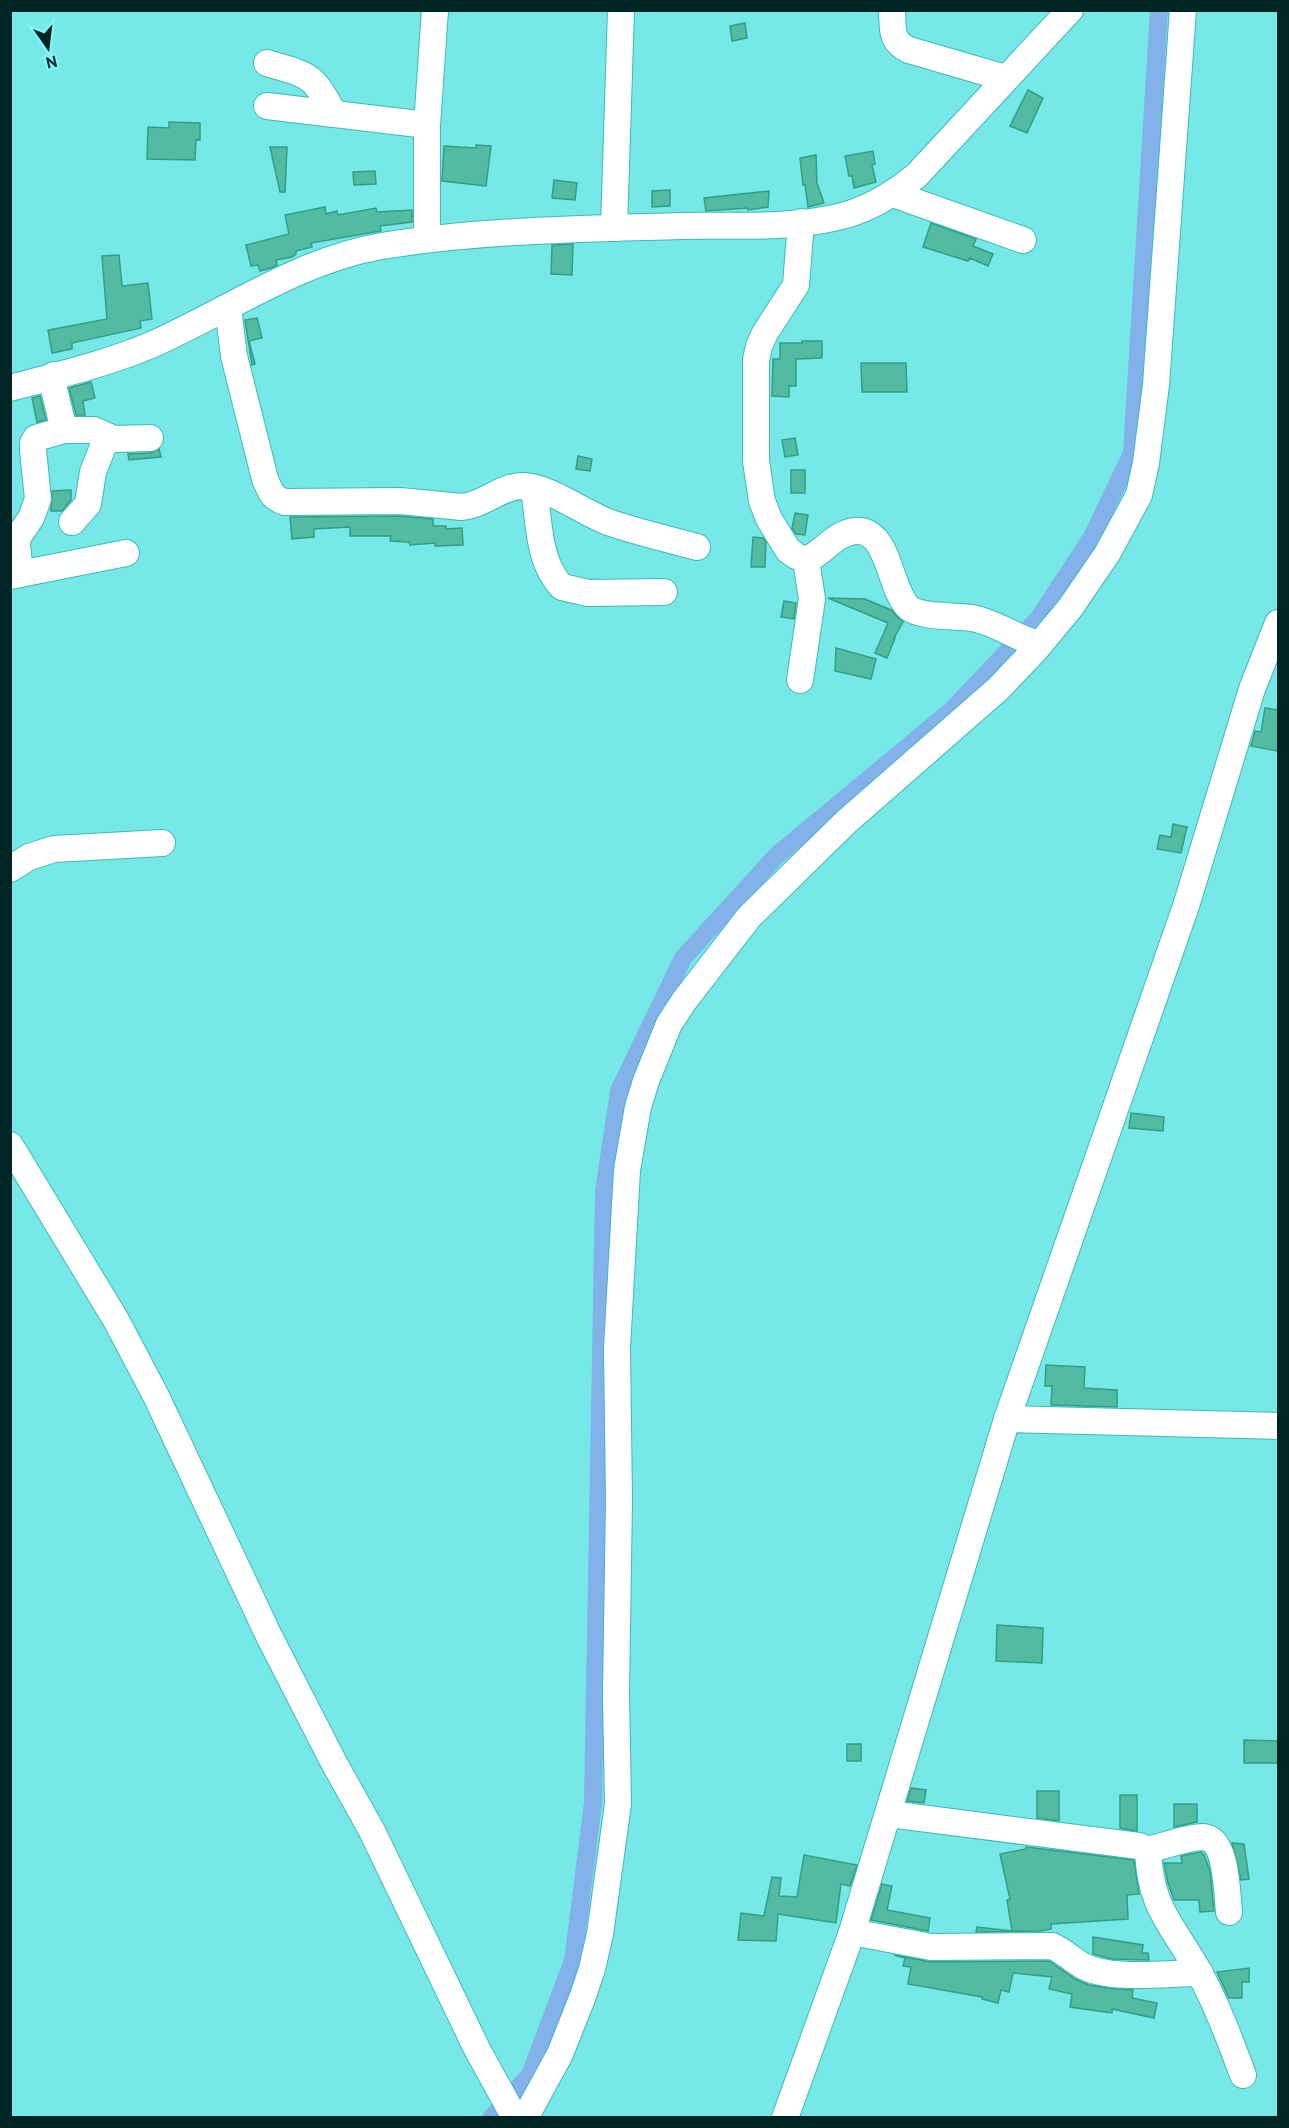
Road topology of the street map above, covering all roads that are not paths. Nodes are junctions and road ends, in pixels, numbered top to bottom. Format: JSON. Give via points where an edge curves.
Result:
{"nodes":[{"id":1,"x":435,"y":10,"type":"edge"},
{"id":2,"x":621,"y":10,"type":"edge"},
{"id":3,"x":892,"y":10,"type":"edge"},
{"id":4,"x":1070,"y":10,"type":"edge"},
{"id":5,"x":1183,"y":10,"type":"edge"},
{"id":6,"x":267,"y":63,"type":"dead end"},
{"id":7,"x":1005,"y":78,"type":"junction"},
{"id":8,"x":267,"y":106,"type":"dead end"},
{"id":9,"x":333,"y":114,"type":"junction"},
{"id":10,"x":427,"y":125,"type":"junction"},
{"id":11,"x":892,"y":194,"type":"junction"},
{"id":12,"x":801,"y":222,"type":"junction"},
{"id":13,"x":614,"y":228,"type":"junction"},
{"id":14,"x":427,"y":239,"type":"junction"},
{"id":15,"x":1023,"y":240,"type":"dead end"},
{"id":16,"x":228,"y":308,"type":"junction"},
{"id":17,"x":54,"y":375,"type":"junction"},
{"id":18,"x":10,"y":388,"type":"edge"},
{"id":19,"x":64,"y":429,"type":"junction"},
{"id":20,"x":107,"y":436,"type":"junction"},
{"id":21,"x":150,"y":438,"type":"dead end"},
{"id":22,"x":534,"y":488,"type":"junction"},
{"id":23,"x":72,"y":522,"type":"dead end"},
{"id":24,"x":697,"y":547,"type":"dead end"},
{"id":25,"x":126,"y":553,"type":"dead end"},
{"id":26,"x":807,"y":560,"type":"junction"},
{"id":27,"x":15,"y":575,"type":"edge"},
{"id":28,"x":664,"y":592,"type":"dead end"},
{"id":29,"x":1278,"y":623,"type":"edge"},
{"id":30,"x":1036,"y":644,"type":"junction"},
{"id":31,"x":800,"y":680,"type":"dead end"},
{"id":32,"x":162,"y":843,"type":"dead end"},
{"id":33,"x":10,"y":869,"type":"edge"},
{"id":34,"x":14,"y":1161,"type":"edge"},
{"id":35,"x":1007,"y":1419,"type":"junction"},
{"id":36,"x":1278,"y":1426,"type":"edge"},
{"id":37,"x":892,"y":1803,"type":"junction"},
{"id":38,"x":1148,"y":1850,"type":"junction"},
{"id":39,"x":1229,"y":1912,"type":"dead end"},
{"id":40,"x":852,"y":1932,"type":"junction"},
{"id":41,"x":1200,"y":1974,"type":"junction"},
{"id":42,"x":1243,"y":2075,"type":"dead end"},
{"id":43,"x":517,"y":2116,"type":"edge"},
{"id":44,"x":785,"y":2118,"type":"edge"}],
"edges":[{"from":1,"to":10,"type":"street"},
{"from":2,"to":13,"type":"street"},
{"from":3,"to":7,"type":"street","via":[[893,32],[899,45]]},
{"from":4,"to":7,"type":"street"},
{"from":5,"to":30,"type":"street","via":[[1157,373],[1139,495],[1107,554],[1070,608]]},
{"from":6,"to":9,"type":"street","via":[[314,80]]},
{"from":7,"to":11,"type":"street","via":[[916,175]]},
{"from":8,"to":9,"type":"street"},
{"from":9,"to":10,"type":"street"},
{"from":10,"to":14,"type":"street"},
{"from":11,"to":12,"type":"street","via":[[842,216]]},
{"from":11,"to":15,"type":"street"},
{"from":12,"to":13,"type":"street"},
{"from":12,"to":26,"type":"street","via":[[796,285],[765,333],[756,360],[756,461],[762,501],[770,519],[788,549]]},
{"from":13,"to":14,"type":"street","via":[[503,231]]},
{"from":14,"to":16,"type":"street","via":[[335,257],[299,270]]},
{"from":16,"to":17,"type":"street","via":[[149,346]]},
{"from":16,"to":22,"type":"street","via":[[234,356],[265,479],[276,499],[400,501],[462,507],[481,503],[512,488]]},
{"from":17,"to":18,"type":"street"},
{"from":17,"to":19,"type":"street"},
{"from":19,"to":20,"type":"street","via":[[94,430]]},
{"from":19,"to":27,"type":"street","via":[[42,435],[33,443],[38,500],[18,537]]},
{"from":20,"to":21,"type":"street"},
{"from":20,"to":23,"type":"street","via":[[93,472],[88,504]]},
{"from":22,"to":24,"type":"street","via":[[611,523]]},
{"from":22,"to":28,"type":"street","via":[[545,556],[562,587],[588,593]]},
{"from":25,"to":27,"type":"street"},
{"from":26,"to":30,"type":"street","via":[[843,534],[866,532],[875,538],[910,609],[975,618]]},
{"from":26,"to":31,"type":"street","via":[[812,599]]},
{"from":29,"to":35,"type":"street","via":[[1252,689],[1186,906]]},
{"from":30,"to":43,"type":"street","via":[[999,688],[846,822],[749,917],[669,1024],[646,1081],[627,1170],[617,1348],[618,1804],[600,1934],[584,1996],[560,2054]]},
{"from":32,"to":33,"type":"street","via":[[54,849],[29,857]]},
{"from":34,"to":43,"type":"street","via":[[111,1310],[269,1636],[372,1831],[472,2039]]},
{"from":35,"to":36,"type":"street"},
{"from":35,"to":37,"type":"street"},
{"from":37,"to":38,"type":"street"},
{"from":37,"to":40,"type":"street"},
{"from":38,"to":39,"type":"street","via":[[1211,1838],[1218,1844],[1221,1856]]},
{"from":38,"to":41,"type":"street","via":[[1155,1899]]},
{"from":40,"to":41,"type":"street","via":[[931,1947],[1052,1946],[1083,1966],[1120,1976]]},
{"from":40,"to":44,"type":"street"},
{"from":41,"to":42,"type":"street"}]}
